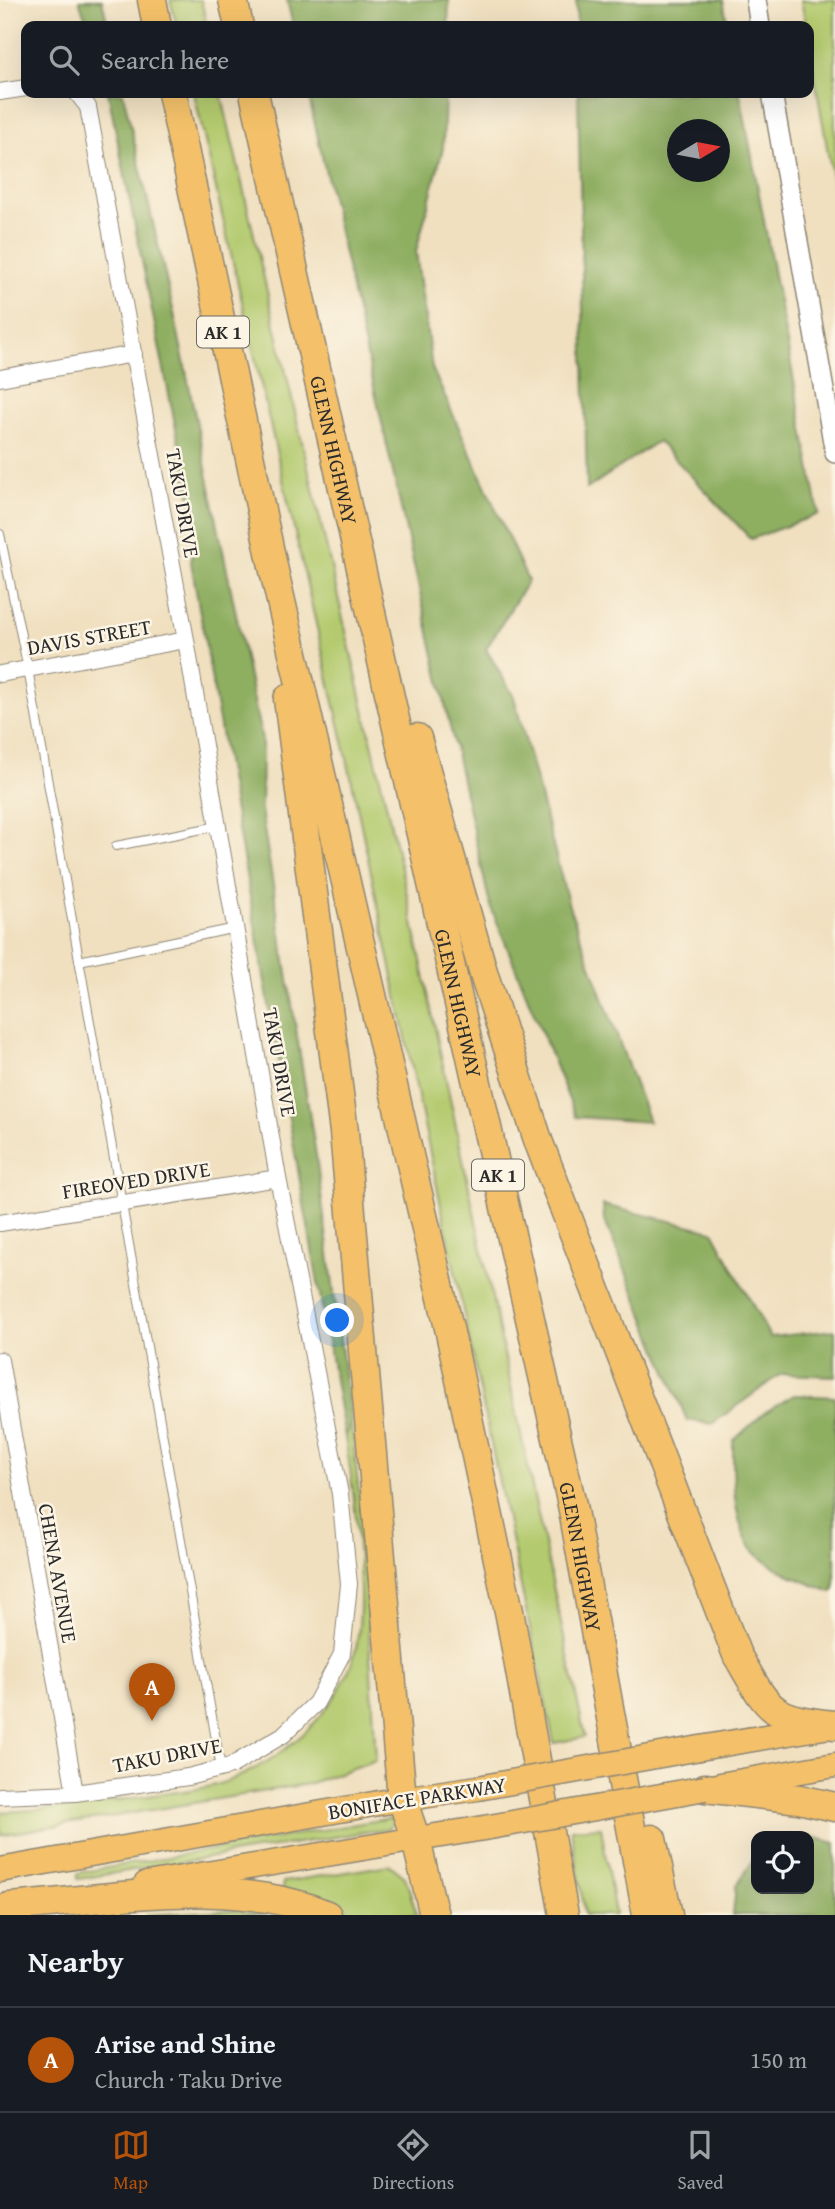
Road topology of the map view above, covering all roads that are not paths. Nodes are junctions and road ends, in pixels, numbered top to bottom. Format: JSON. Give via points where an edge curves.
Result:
{"nodes":[{"id":1,"x":152,"y":0,"type":"edge"},
{"id":2,"x":233,"y":0,"type":"edge"},
{"id":3,"x":756,"y":0,"type":"edge"},
{"id":4,"x":156,"y":21,"type":"edge"},
{"id":5,"x":238,"y":21,"type":"edge"},
{"id":6,"x":759,"y":21,"type":"edge"},
{"id":7,"x":21,"y":89,"type":"edge"},
{"id":8,"x":0,"y":92,"type":"edge"},
{"id":9,"x":81,"y":98,"type":"edge"},
{"id":10,"x":173,"y":98,"type":"edge"},
{"id":11,"x":255,"y":98,"type":"edge"},
{"id":12,"x":773,"y":98,"type":"edge"},
{"id":13,"x":134,"y":354,"type":"junction"},
{"id":14,"x":0,"y":378,"type":"edge"},
{"id":15,"x":331,"y":439,"type":"junction"},
{"id":16,"x":835,"y":453,"type":"edge"},
{"id":17,"x":0,"y":534,"type":"edge"},
{"id":18,"x":274,"y":571,"type":"junction"},
{"id":19,"x":186,"y":640,"type":"junction"},
{"id":20,"x":28,"y":669,"type":"junction"},
{"id":21,"x":0,"y":674,"type":"edge"},
{"id":22,"x":218,"y":826,"type":"junction"},
{"id":23,"x":116,"y":846,"type":"dead end"},
{"id":24,"x":236,"y":928,"type":"junction"},
{"id":25,"x":79,"y":961,"type":"junction"},
{"id":26,"x":278,"y":1178,"type":"junction"},
{"id":27,"x":122,"y":1203,"type":"junction"},
{"id":28,"x":0,"y":1223,"type":"edge"},
{"id":29,"x":0,"y":1360,"type":"edge"},
{"id":30,"x":572,"y":1505,"type":"junction"},
{"id":31,"x":835,"y":1725,"type":"edge"},
{"id":32,"x":835,"y":1765,"type":"edge"},
{"id":33,"x":221,"y":1768,"type":"junction"},
{"id":34,"x":705,"y":1788,"type":"junction"},
{"id":35,"x":75,"y":1793,"type":"junction"},
{"id":36,"x":0,"y":1796,"type":"edge"},
{"id":37,"x":402,"y":1799,"type":"junction"},
{"id":38,"x":835,"y":1807,"type":"edge"},
{"id":39,"x":416,"y":1840,"type":"junction"},
{"id":40,"x":0,"y":1870,"type":"edge"},
{"id":41,"x":4,"y":1907,"type":"edge"},
{"id":42,"x":327,"y":1915,"type":"edge"},
{"id":43,"x":434,"y":1915,"type":"edge"},
{"id":44,"x":564,"y":1915,"type":"edge"},
{"id":45,"x":648,"y":1915,"type":"edge"},
{"id":46,"x":668,"y":1915,"type":"edge"}],
"edges":[{"from":1,"to":4,"type":"highway"},
{"from":2,"to":5,"type":"highway"},
{"from":3,"to":6,"type":"street"},
{"from":7,"to":8,"type":"street"},
{"from":9,"to":13,"type":"street","name":"TAKU DRIVE","via":[[88,107]]},
{"from":10,"to":18,"type":"highway","number":"AK 1"},
{"from":11,"to":15,"type":"highway","name":"GLENN HIGHWAY","number":"AK 1"},
{"from":12,"to":16,"type":"street"},
{"from":13,"to":14,"type":"street"},
{"from":13,"to":19,"type":"street","name":"TAKU DRIVE"},
{"from":15,"to":30,"type":"highway","name":"GLENN HIGHWAY","number":"AK 1"},
{"from":15,"to":31,"type":"highway","via":[[484,975],[539,1143],[737,1655],[769,1705],[786,1718]]},
{"from":17,"to":20,"type":"lane"},
{"from":18,"to":37,"type":"highway","via":[[345,1146]]},
{"from":18,"to":44,"type":"highway","number":"AK 1","via":[[452,1342],[510,1616]]},
{"from":19,"to":20,"type":"street","name":"DAVIS STREET"},
{"from":19,"to":22,"type":"street","name":"TAKU DRIVE"},
{"from":20,"to":21,"type":"street","name":"DAVIS STREET"},
{"from":20,"to":25,"type":"lane"},
{"from":22,"to":23,"type":"lane"},
{"from":22,"to":24,"type":"street","name":"TAKU DRIVE"},
{"from":24,"to":25,"type":"lane"},
{"from":24,"to":26,"type":"street","name":"TAKU DRIVE"},
{"from":25,"to":27,"type":"lane"},
{"from":26,"to":27,"type":"street","name":"FIREOVED DRIVE"},
{"from":26,"to":33,"type":"street","name":"TAKU DRIVE","via":[[340,1494],[349,1584],[342,1654],[316,1703],[283,1735]]},
{"from":27,"to":28,"type":"street","name":"FIREOVED DRIVE"},
{"from":27,"to":33,"type":"lane"},
{"from":29,"to":35,"type":"street","name":"CHENA AVENUE"},
{"from":30,"to":45,"type":"highway","name":"GLENN HIGHWAY","number":"AK 1"},
{"from":30,"to":46,"type":"highway","via":[[622,1697]]},
{"from":31,"to":37,"type":"main road","name":"BONIFACE PARKWAY","bridge":true},
{"from":32,"to":34,"type":"main road","name":"BONIFACE PARKWAY"},
{"from":33,"to":35,"type":"street","name":"TAKU DRIVE"},
{"from":34,"to":38,"type":"highway"},
{"from":34,"to":39,"type":"main road","name":"BONIFACE PARKWAY","bridge":true},
{"from":35,"to":36,"type":"street","name":"TAKU DRIVE"},
{"from":37,"to":39,"type":"highway"},
{"from":37,"to":40,"type":"main road","name":"BONIFACE PARKWAY"},
{"from":39,"to":41,"type":"main road","name":"BONIFACE PARKWAY"},
{"from":39,"to":43,"type":"highway"},
{"from":41,"to":42,"type":"highway","via":[[216,1894],[276,1899]]}]}
